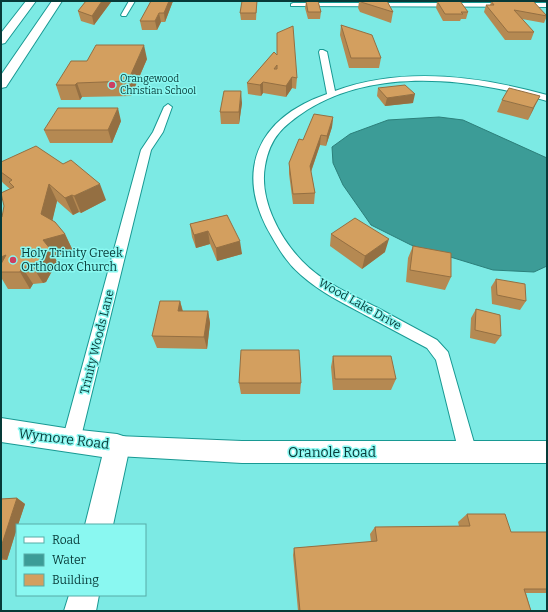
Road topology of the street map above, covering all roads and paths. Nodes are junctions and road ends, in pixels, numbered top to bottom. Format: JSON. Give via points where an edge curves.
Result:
{"nodes":[{"id":1,"x":31,"y":1,"type":"edge"},
{"id":2,"x":57,"y":1,"type":"edge"},
{"id":3,"x":132,"y":1,"type":"edge"},
{"id":4,"x":543,"y":1,"type":"edge"},
{"id":5,"x":410,"y":3,"type":"edge"},
{"id":6,"x":547,"y":5,"type":"edge"},
{"id":7,"x":293,"y":6,"type":"dead end"},
{"id":8,"x":124,"y":15,"type":"dead end"},
{"id":9,"x":1,"y":41,"type":"edge"},
{"id":10,"x":323,"y":52,"type":"dead end"},
{"id":11,"x":1,"y":84,"type":"edge"},
{"id":12,"x":331,"y":94,"type":"junction"},
{"id":13,"x":547,"y":98,"type":"edge"},
{"id":14,"x":168,"y":107,"type":"dead end"},
{"id":15,"x":1,"y":430,"type":"edge"},
{"id":16,"x":71,"y":441,"type":"junction"},
{"id":17,"x":117,"y":446,"type":"junction"},
{"id":18,"x":547,"y":452,"type":"edge"},
{"id":19,"x":468,"y":453,"type":"junction"},
{"id":20,"x":99,"y":524,"type":"edge"},
{"id":21,"x":84,"y":596,"type":"edge"},
{"id":22,"x":80,"y":611,"type":"edge"}],
"edges":[{"from":1,"to":9,"type":"highway"},
{"from":2,"to":11,"type":"highway"},
{"from":3,"to":8,"type":"street"},
{"from":4,"to":6,"type":"street"},
{"from":5,"to":6,"type":"street"},
{"from":5,"to":7,"type":"street"},
{"from":10,"to":12,"type":"street"},
{"from":12,"to":13,"type":"street","name":"Wood Lake Drive","via":[[394,80],[441,79],[499,86]]},
{"from":12,"to":19,"type":"street","name":"Wood Lake Drive","via":[[312,102],[282,122],[273,132],[258,169],[261,203],[291,257],[319,282],[432,344],[443,358]]},
{"from":14,"to":16,"type":"street","name":"Trinity Woods Lane","via":[[158,132],[146,150]]},
{"from":15,"to":16,"type":"main road","name":"Wymore Road"},
{"from":16,"to":17,"type":"main road","name":"Wymore Road"},
{"from":17,"to":19,"type":"street","name":"Oranole Road","via":[[242,452]]},
{"from":17,"to":20,"type":"main road","name":"Wymore Road"},
{"from":18,"to":19,"type":"street","name":"Oranole Road"},
{"from":21,"to":22,"type":"main road"}]}
